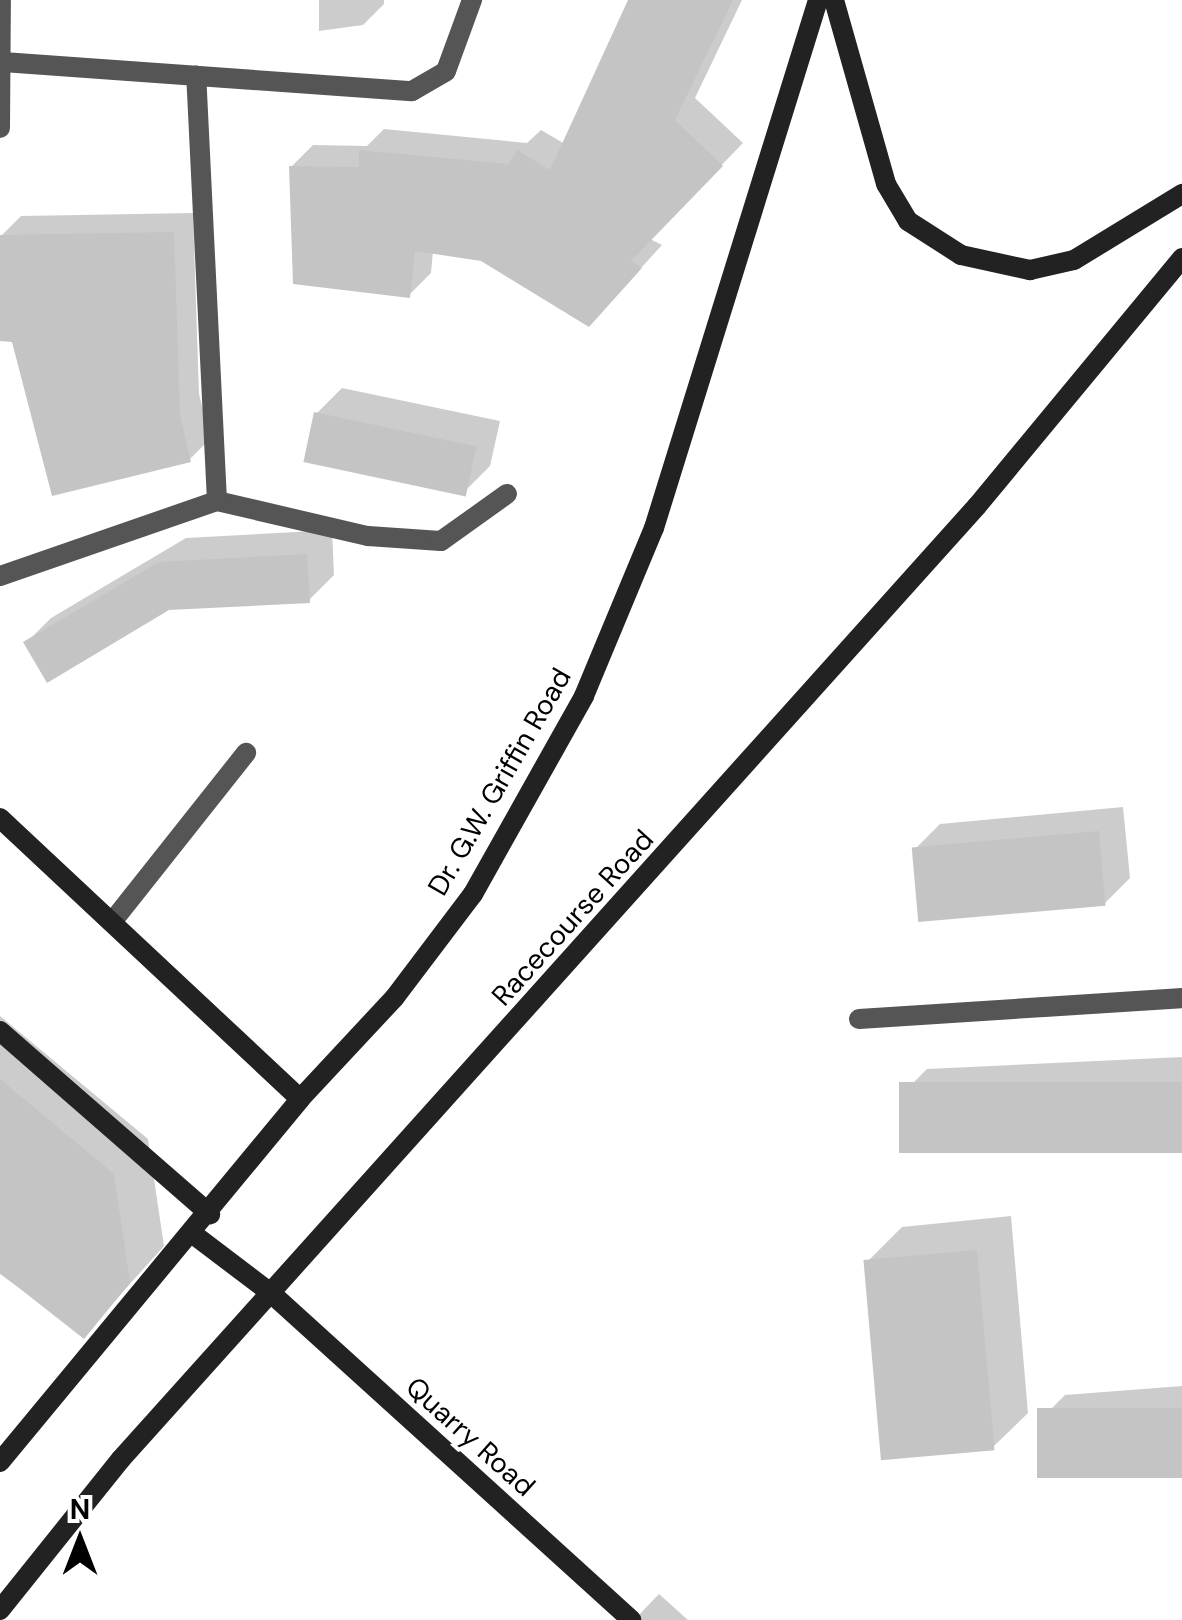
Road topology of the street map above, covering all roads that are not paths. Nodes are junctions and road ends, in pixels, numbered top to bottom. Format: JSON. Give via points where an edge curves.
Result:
{"nodes":[{"id":1,"x":1,"y":0,"type":"edge"},
{"id":2,"x":472,"y":0,"type":"edge"},
{"id":3,"x":818,"y":0,"type":"edge"},
{"id":4,"x":834,"y":0,"type":"edge"},
{"id":5,"x":4,"y":62,"type":"junction"},
{"id":6,"x":196,"y":76,"type":"junction"},
{"id":7,"x":0,"y":128,"type":"edge"},
{"id":8,"x":1182,"y":194,"type":"edge"},
{"id":9,"x":1182,"y":258,"type":"edge"},
{"id":10,"x":507,"y":494,"type":"dead end"},
{"id":11,"x":217,"y":501,"type":"junction"},
{"id":12,"x":0,"y":576,"type":"edge"},
{"id":13,"x":246,"y":753,"type":"dead end"},
{"id":14,"x":0,"y":818,"type":"edge"},
{"id":15,"x":112,"y":922,"type":"junction"},
{"id":16,"x":1182,"y":998,"type":"edge"},
{"id":17,"x":858,"y":1019,"type":"dead end"},
{"id":18,"x":0,"y":1031,"type":"edge"},
{"id":19,"x":300,"y":1099,"type":"junction"},
{"id":20,"x":210,"y":1214,"type":"junction"},
{"id":21,"x":193,"y":1234,"type":"junction"},
{"id":22,"x":272,"y":1294,"type":"junction"},
{"id":23,"x":0,"y":1462,"type":"edge"},
{"id":24,"x":0,"y":1610,"type":"edge"},
{"id":25,"x":631,"y":1620,"type":"edge"}],
"edges":[{"from":1,"to":5,"type":"street"},
{"from":2,"to":6,"type":"street","via":[[446,71],[412,92]]},
{"from":3,"to":19,"type":"main road","name":"Dr. G.W. Griffin Road","via":[[654,528],[584,696],[473,894],[395,998]]},
{"from":4,"to":8,"type":"main road","via":[[886,184],[908,221],[961,255],[1030,270],[1074,260]]},
{"from":5,"to":6,"type":"street"},
{"from":5,"to":7,"type":"street"},
{"from":6,"to":11,"type":"street"},
{"from":9,"to":22,"type":"main road","name":"Racecourse Road","via":[[977,506]]},
{"from":10,"to":11,"type":"street","via":[[442,542],[368,536]]},
{"from":11,"to":12,"type":"street"},
{"from":13,"to":15,"type":"street"},
{"from":14,"to":15,"type":"main road"},
{"from":15,"to":19,"type":"main road"},
{"from":16,"to":17,"type":"street"},
{"from":18,"to":20,"type":"main road"},
{"from":19,"to":20,"type":"main road","name":"Dr. G.W. Griffin Road"},
{"from":20,"to":21,"type":"main road","name":"Dr. G.W. Griffin Road"},
{"from":21,"to":22,"type":"main road","name":"Quarry Road"},
{"from":21,"to":23,"type":"main road","name":"Dr. G.W. Griffin Road"},
{"from":22,"to":24,"type":"main road","name":"Racecourse Road","via":[[120,1459]]},
{"from":22,"to":25,"type":"main road","name":"Quarry Road"}]}
